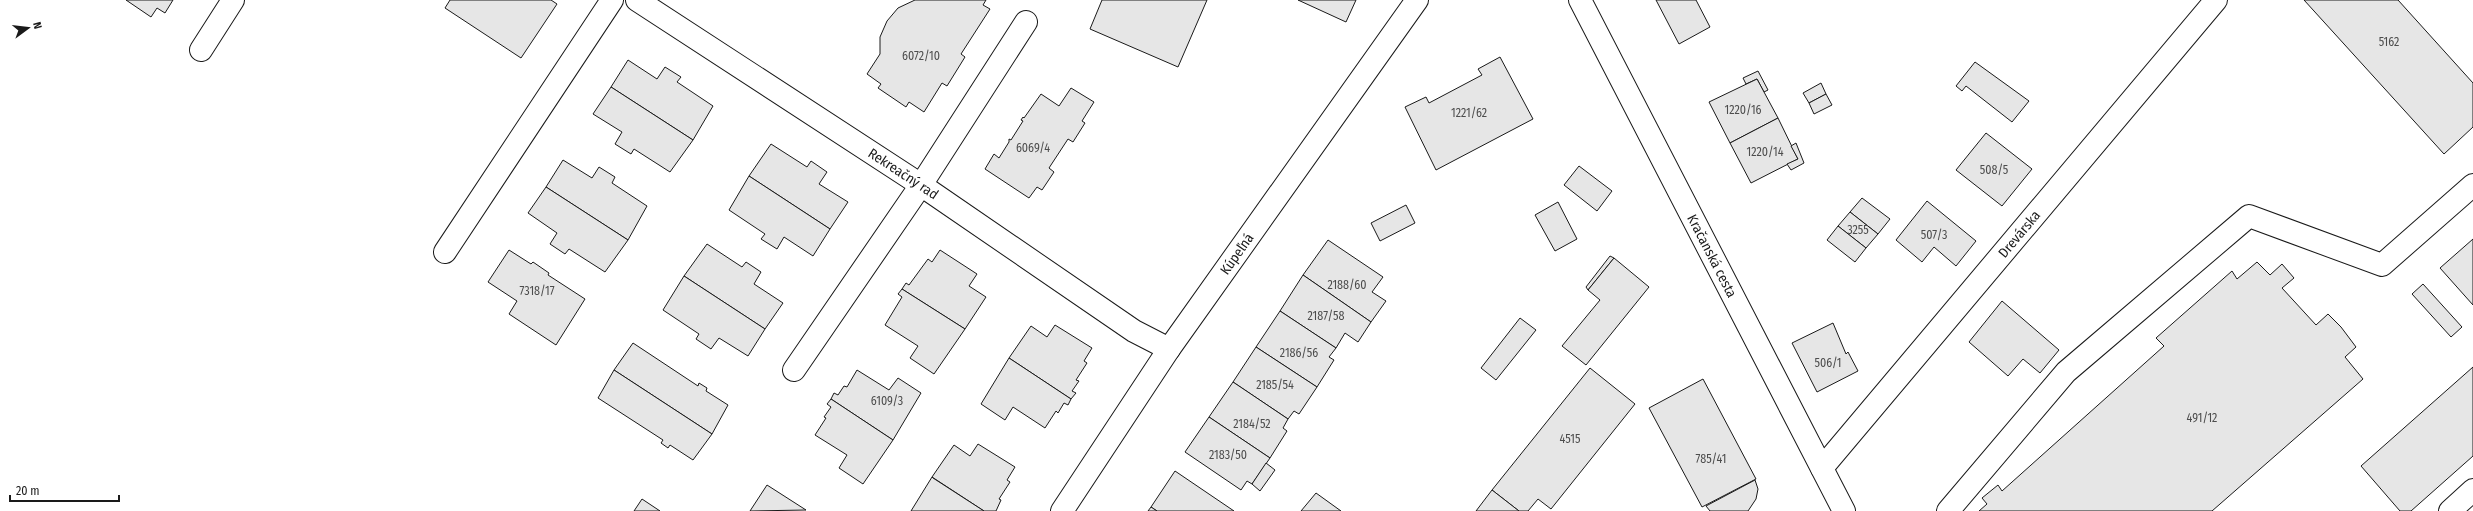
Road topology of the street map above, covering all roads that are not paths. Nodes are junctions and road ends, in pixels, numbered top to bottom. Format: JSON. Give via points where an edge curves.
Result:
{"nodes":[{"id":1,"x":233,"y":0,"type":"edge"},
{"id":2,"x":612,"y":0,"type":"edge"},
{"id":3,"x":637,"y":0,"type":"edge"},
{"id":4,"x":1417,"y":0,"type":"edge"},
{"id":5,"x":1580,"y":0,"type":"edge"},
{"id":6,"x":2216,"y":0,"type":"edge"},
{"id":7,"x":1026,"y":22,"type":"dead end"},
{"id":8,"x":201,"y":50,"type":"dead end"},
{"id":9,"x":921,"y":185,"type":"junction"},
{"id":10,"x":2473,"y":185,"type":"edge"},
{"id":11,"x":445,"y":252,"type":"dead end"},
{"id":12,"x":1169,"y":350,"type":"junction"},
{"id":13,"x":794,"y":370,"type":"dead end"},
{"id":14,"x":1822,"y":468,"type":"junction"},
{"id":15,"x":2473,"y":490,"type":"edge"},
{"id":16,"x":1062,"y":511,"type":"edge"},
{"id":17,"x":1844,"y":511,"type":"edge"},
{"id":18,"x":1948,"y":511,"type":"edge"},
{"id":19,"x":2450,"y":511,"type":"edge"}],
"edges":[{"from":1,"to":8,"type":"street"},
{"from":2,"to":11,"type":"street"},
{"from":3,"to":9,"type":"street","name":"Rekreačný rad"},
{"from":4,"to":12,"type":"street","name":"Kúpeľná"},
{"from":5,"to":14,"type":"street","name":"Kračanská cesta"},
{"from":6,"to":14,"type":"street","name":"Drevárska"},
{"from":7,"to":9,"type":"street"},
{"from":9,"to":12,"type":"street","name":"Rekreačný rad","via":[[1134,331]]},
{"from":9,"to":13,"type":"street"},
{"from":10,"to":18,"type":"street","via":[[2382,265],[2249,216],[2066,372]]},
{"from":12,"to":16,"type":"street","name":"Kúpeľná"},
{"from":14,"to":17,"type":"street","name":"Kračanská cesta"},
{"from":15,"to":19,"type":"street"}]}
